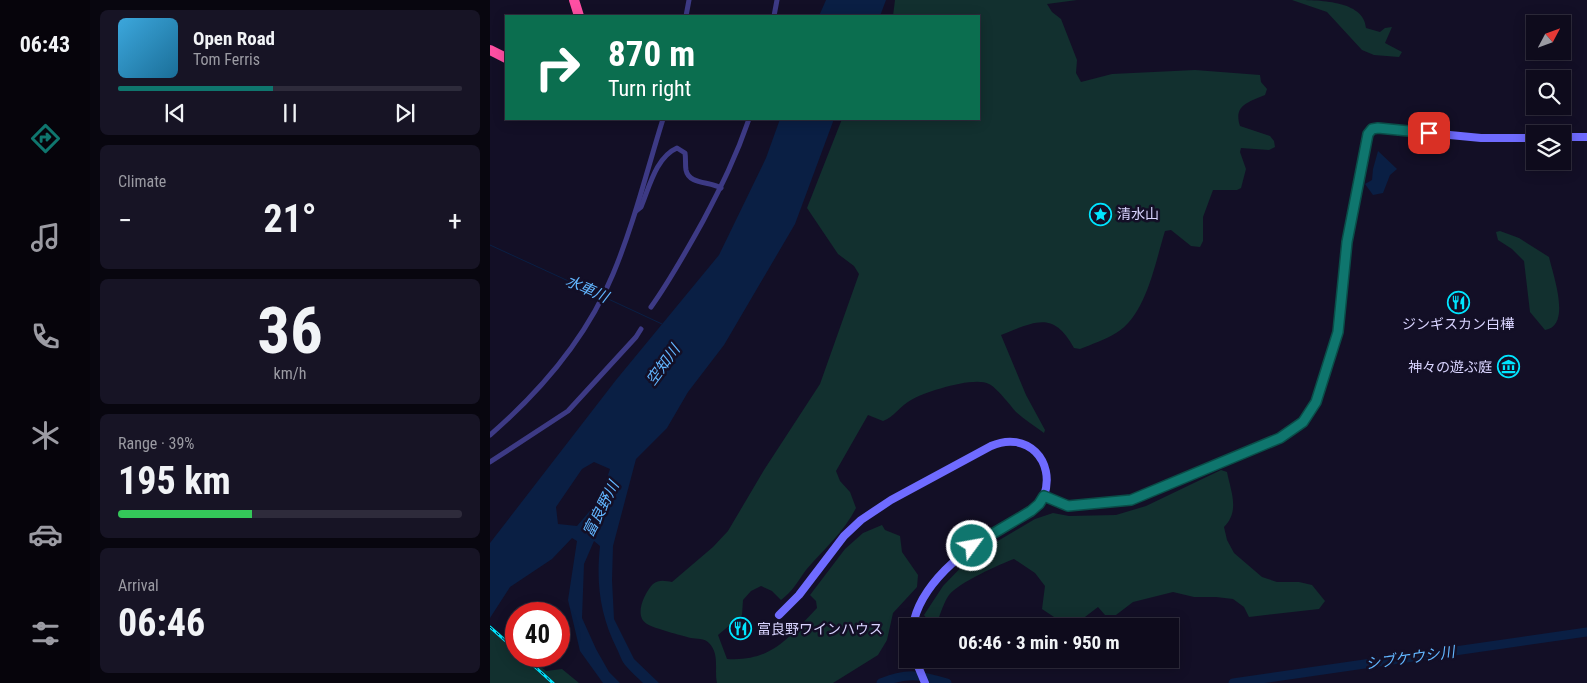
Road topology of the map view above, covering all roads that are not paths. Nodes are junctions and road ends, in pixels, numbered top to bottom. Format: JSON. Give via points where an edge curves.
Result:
{"nodes":[{"id":1,"x":574,"y":0,"type":"edge"},
{"id":2,"x":689,"y":0,"type":"edge"},
{"id":3,"x":777,"y":0,"type":"edge"},
{"id":4,"x":579,"y":15,"type":"edge"},
{"id":5,"x":686,"y":15,"type":"edge"},
{"id":6,"x":774,"y":15,"type":"edge"},
{"id":7,"x":490,"y":50,"type":"edge"},
{"id":8,"x":505,"y":58,"type":"edge"},
{"id":9,"x":663,"y":120,"type":"edge"},
{"id":10,"x":748,"y":120,"type":"edge"},
{"id":11,"x":1587,"y":137,"type":"edge"},
{"id":12,"x":1526,"y":138,"type":"edge"},
{"id":13,"x":1571,"y":138,"type":"edge"},
{"id":14,"x":721,"y":188,"type":"junction"},
{"id":15,"x":635,"y":211,"type":"junction"},
{"id":16,"x":652,"y":307,"type":"dead end"},
{"id":17,"x":641,"y":329,"type":"dead end"},
{"id":18,"x":490,"y":435,"type":"edge"},
{"id":19,"x":492,"y":458,"type":"edge"},
{"id":20,"x":1044,"y":496,"type":"junction"},
{"id":21,"x":779,"y":615,"type":"dead end"},
{"id":22,"x":915,"y":618,"type":"edge"},
{"id":23,"x":919,"y":668,"type":"edge"},
{"id":24,"x":925,"y":683,"type":"edge"}],
"edges":[{"from":1,"to":4,"type":"highway"},
{"from":2,"to":5,"type":"street"},
{"from":3,"to":6,"type":"street"},
{"from":7,"to":8,"type":"highway"},
{"from":9,"to":15,"type":"street"},
{"from":10,"to":14,"type":"street"},
{"from":11,"to":13,"type":"street"},
{"from":12,"to":20,"type":"street","via":[[1481,138],[1372,129],[1368,134],[1348,236],[1338,332],[1316,402],[1303,422],[1280,438],[1131,500],[1068,506]]},
{"from":14,"to":15,"type":"street","via":[[690,177],[686,172],[685,153],[677,148],[658,166],[641,207]]},
{"from":14,"to":16,"type":"street"},
{"from":15,"to":18,"type":"street","via":[[613,274],[581,334],[535,393]]},
{"from":17,"to":19,"type":"street","via":[[574,406]]},
{"from":20,"to":21,"type":"street","via":[[1047,476],[1037,453],[1027,445],[1014,442],[991,446],[861,520]]},
{"from":20,"to":22,"type":"street","via":[[1031,511],[981,540],[958,558],[936,582]]},
{"from":23,"to":24,"type":"street"}]}
